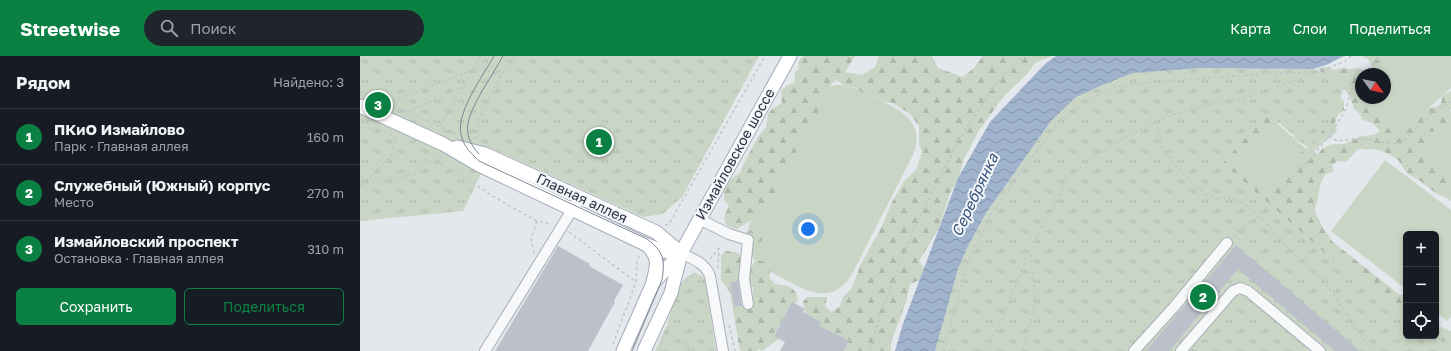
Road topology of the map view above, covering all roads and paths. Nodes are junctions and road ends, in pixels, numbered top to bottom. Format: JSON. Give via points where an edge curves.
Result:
{"nodes":[{"id":1,"x":482,"y":56,"type":"edge"},
{"id":2,"x":513,"y":56,"type":"edge"},
{"id":3,"x":765,"y":56,"type":"edge"},
{"id":4,"x":790,"y":56,"type":"edge"},
{"id":5,"x":1023,"y":56,"type":"edge"},
{"id":6,"x":1352,"y":56,"type":"edge"},
{"id":7,"x":1380,"y":56,"type":"edge"},
{"id":8,"x":1369,"y":68,"type":"edge"},
{"id":9,"x":1320,"y":71,"type":"junction"},
{"id":10,"x":472,"y":72,"type":"junction"},
{"id":11,"x":501,"y":77,"type":"junction"},
{"id":12,"x":1355,"y":86,"type":"edge"},
{"id":13,"x":463,"y":87,"type":"junction"},
{"id":14,"x":360,"y":91,"type":"edge"},
{"id":15,"x":387,"y":102,"type":"junction"},
{"id":16,"x":1450,"y":103,"type":"edge"},
{"id":17,"x":360,"y":106,"type":"edge"},
{"id":18,"x":407,"y":112,"type":"junction"},
{"id":19,"x":1154,"y":122,"type":"junction"},
{"id":20,"x":440,"y":126,"type":"junction"},
{"id":21,"x":360,"y":127,"type":"edge"},
{"id":22,"x":461,"y":136,"type":"dead end"},
{"id":23,"x":1329,"y":136,"type":"junction"},
{"id":24,"x":1361,"y":138,"type":"junction"},
{"id":25,"x":474,"y":142,"type":"dead end"},
{"id":26,"x":443,"y":144,"type":"junction"},
{"id":27,"x":1360,"y":146,"type":"dead end"},
{"id":28,"x":360,"y":185,"type":"edge"},
{"id":29,"x":580,"y":197,"type":"junction"},
{"id":30,"x":573,"y":210,"type":"junction"},
{"id":31,"x":1259,"y":215,"type":"junction"},
{"id":32,"x":699,"y":219,"type":"junction"},
{"id":33,"x":537,"y":220,"type":"junction"},
{"id":34,"x":669,"y":224,"type":"dead end"},
{"id":35,"x":562,"y":227,"type":"junction"},
{"id":36,"x":1227,"y":243,"type":"joint"},
{"id":37,"x":645,"y":248,"type":"junction"},
{"id":38,"x":1030,"y":249,"type":"junction"},
{"id":39,"x":681,"y":253,"type":"junction"},
{"id":40,"x":536,"y":269,"type":"junction"},
{"id":41,"x":636,"y":282,"type":"junction"},
{"id":42,"x":653,"y":283,"type":"junction"},
{"id":43,"x":748,"y":304,"type":"dead end"},
{"id":44,"x":666,"y":333,"type":"dead end"},
{"id":45,"x":618,"y":348,"type":"edge"},
{"id":46,"x":485,"y":351,"type":"edge"},
{"id":47,"x":644,"y":351,"type":"edge"},
{"id":48,"x":696,"y":351,"type":"edge"},
{"id":49,"x":723,"y":351,"type":"edge"},
{"id":50,"x":870,"y":351,"type":"edge"},
{"id":51,"x":944,"y":351,"type":"edge"},
{"id":52,"x":981,"y":351,"type":"edge"},
{"id":53,"x":1023,"y":351,"type":"edge"},
{"id":54,"x":1134,"y":351,"type":"edge"},
{"id":55,"x":1181,"y":351,"type":"edge"},
{"id":56,"x":1320,"y":351,"type":"edge"},
{"id":57,"x":1372,"y":351,"type":"edge"}],
"edges":[{"from":1,"to":10,"type":"path"},
{"from":2,"to":11,"type":"path"},
{"from":3,"to":34,"type":"path"},
{"from":4,"to":32,"type":"main road","name":"Измайловское шоссе"},
{"from":5,"to":50,"type":"path","via":[[994,86],[956,147],[914,228],[880,315]]},
{"from":6,"to":9,"type":"path","via":[[1344,62]]},
{"from":7,"to":8,"type":"path"},
{"from":9,"to":19,"type":"path","via":[[1246,98],[1185,110]]},
{"from":9,"to":51,"type":"path","via":[[1123,86],[1090,99],[1061,120],[990,216],[968,260]]},
{"from":10,"to":11,"type":"path","via":[[481,67]]},
{"from":10,"to":13,"type":"path"},
{"from":10,"to":15,"type":"path"},
{"from":11,"to":25,"type":"path","via":[[482,108]]},
{"from":12,"to":23,"type":"path","via":[[1350,93],[1346,110]]},
{"from":13,"to":18,"type":"path"},
{"from":13,"to":20,"type":"path"},
{"from":14,"to":15,"type":"path"},
{"from":15,"to":18,"type":"path"},
{"from":16,"to":24,"type":"path","via":[[1436,110],[1401,143],[1392,144]]},
{"from":17,"to":26,"type":"main road","name":"Главная аллея"},
{"from":18,"to":20,"type":"path"},
{"from":19,"to":31,"type":"path","via":[[1162,149],[1197,189],[1216,198],[1231,198]]},
{"from":19,"to":38,"type":"path","via":[[1112,144],[1065,181]]},
{"from":20,"to":22,"type":"path"},
{"from":21,"to":28,"type":"path","via":[[382,131],[396,137],[392,154]]},
{"from":23,"to":24,"type":"path","via":[[1337,141]]},
{"from":23,"to":31,"type":"path"},
{"from":24,"to":27,"type":"path"},
{"from":26,"to":29,"type":"main road","name":"Главная аллея","via":[[486,154]]},
{"from":26,"to":30,"type":"main road","name":"Главная аллея","via":[[479,165]]},
{"from":28,"to":33,"type":"path","via":[[415,174],[426,160],[452,169],[494,197]]},
{"from":29,"to":30,"type":"street"},
{"from":29,"to":39,"type":"main road","name":"Главная аллея","via":[[656,232]]},
{"from":30,"to":35,"type":"street"},
{"from":30,"to":37,"type":"main road","name":"Главная аллея"},
{"from":31,"to":36,"type":"path"},
{"from":31,"to":57,"type":"path","via":[[1324,281]]},
{"from":32,"to":39,"type":"main road","name":"Измайловское шоссе"},
{"from":32,"to":43,"type":"street","via":[[748,240],[744,279]]},
{"from":33,"to":35,"type":"path"},
{"from":33,"to":40,"type":"path","via":[[531,239]]},
{"from":35,"to":40,"type":"street"},
{"from":35,"to":41,"type":"path"},
{"from":36,"to":54,"type":"street"},
{"from":37,"to":39,"type":"main road","name":"Главная аллея"},
{"from":37,"to":41,"type":"path","via":[[637,260]]},
{"from":37,"to":42,"type":"main road","via":[[653,252],[657,263]]},
{"from":38,"to":52,"type":"path","via":[[1000,324]]},
{"from":38,"to":53,"type":"path","via":[[1036,302]]},
{"from":39,"to":42,"type":"main road"},
{"from":39,"to":47,"type":"main road","via":[[671,293]]},
{"from":39,"to":49,"type":"street","via":[[708,270]]},
{"from":40,"to":46,"type":"street"},
{"from":41,"to":45,"type":"path"},
{"from":42,"to":45,"type":"main road"},
{"from":44,"to":48,"type":"path"},
{"from":55,"to":56,"type":"street","via":[[1233,291],[1240,288],[1248,291]]}]}
